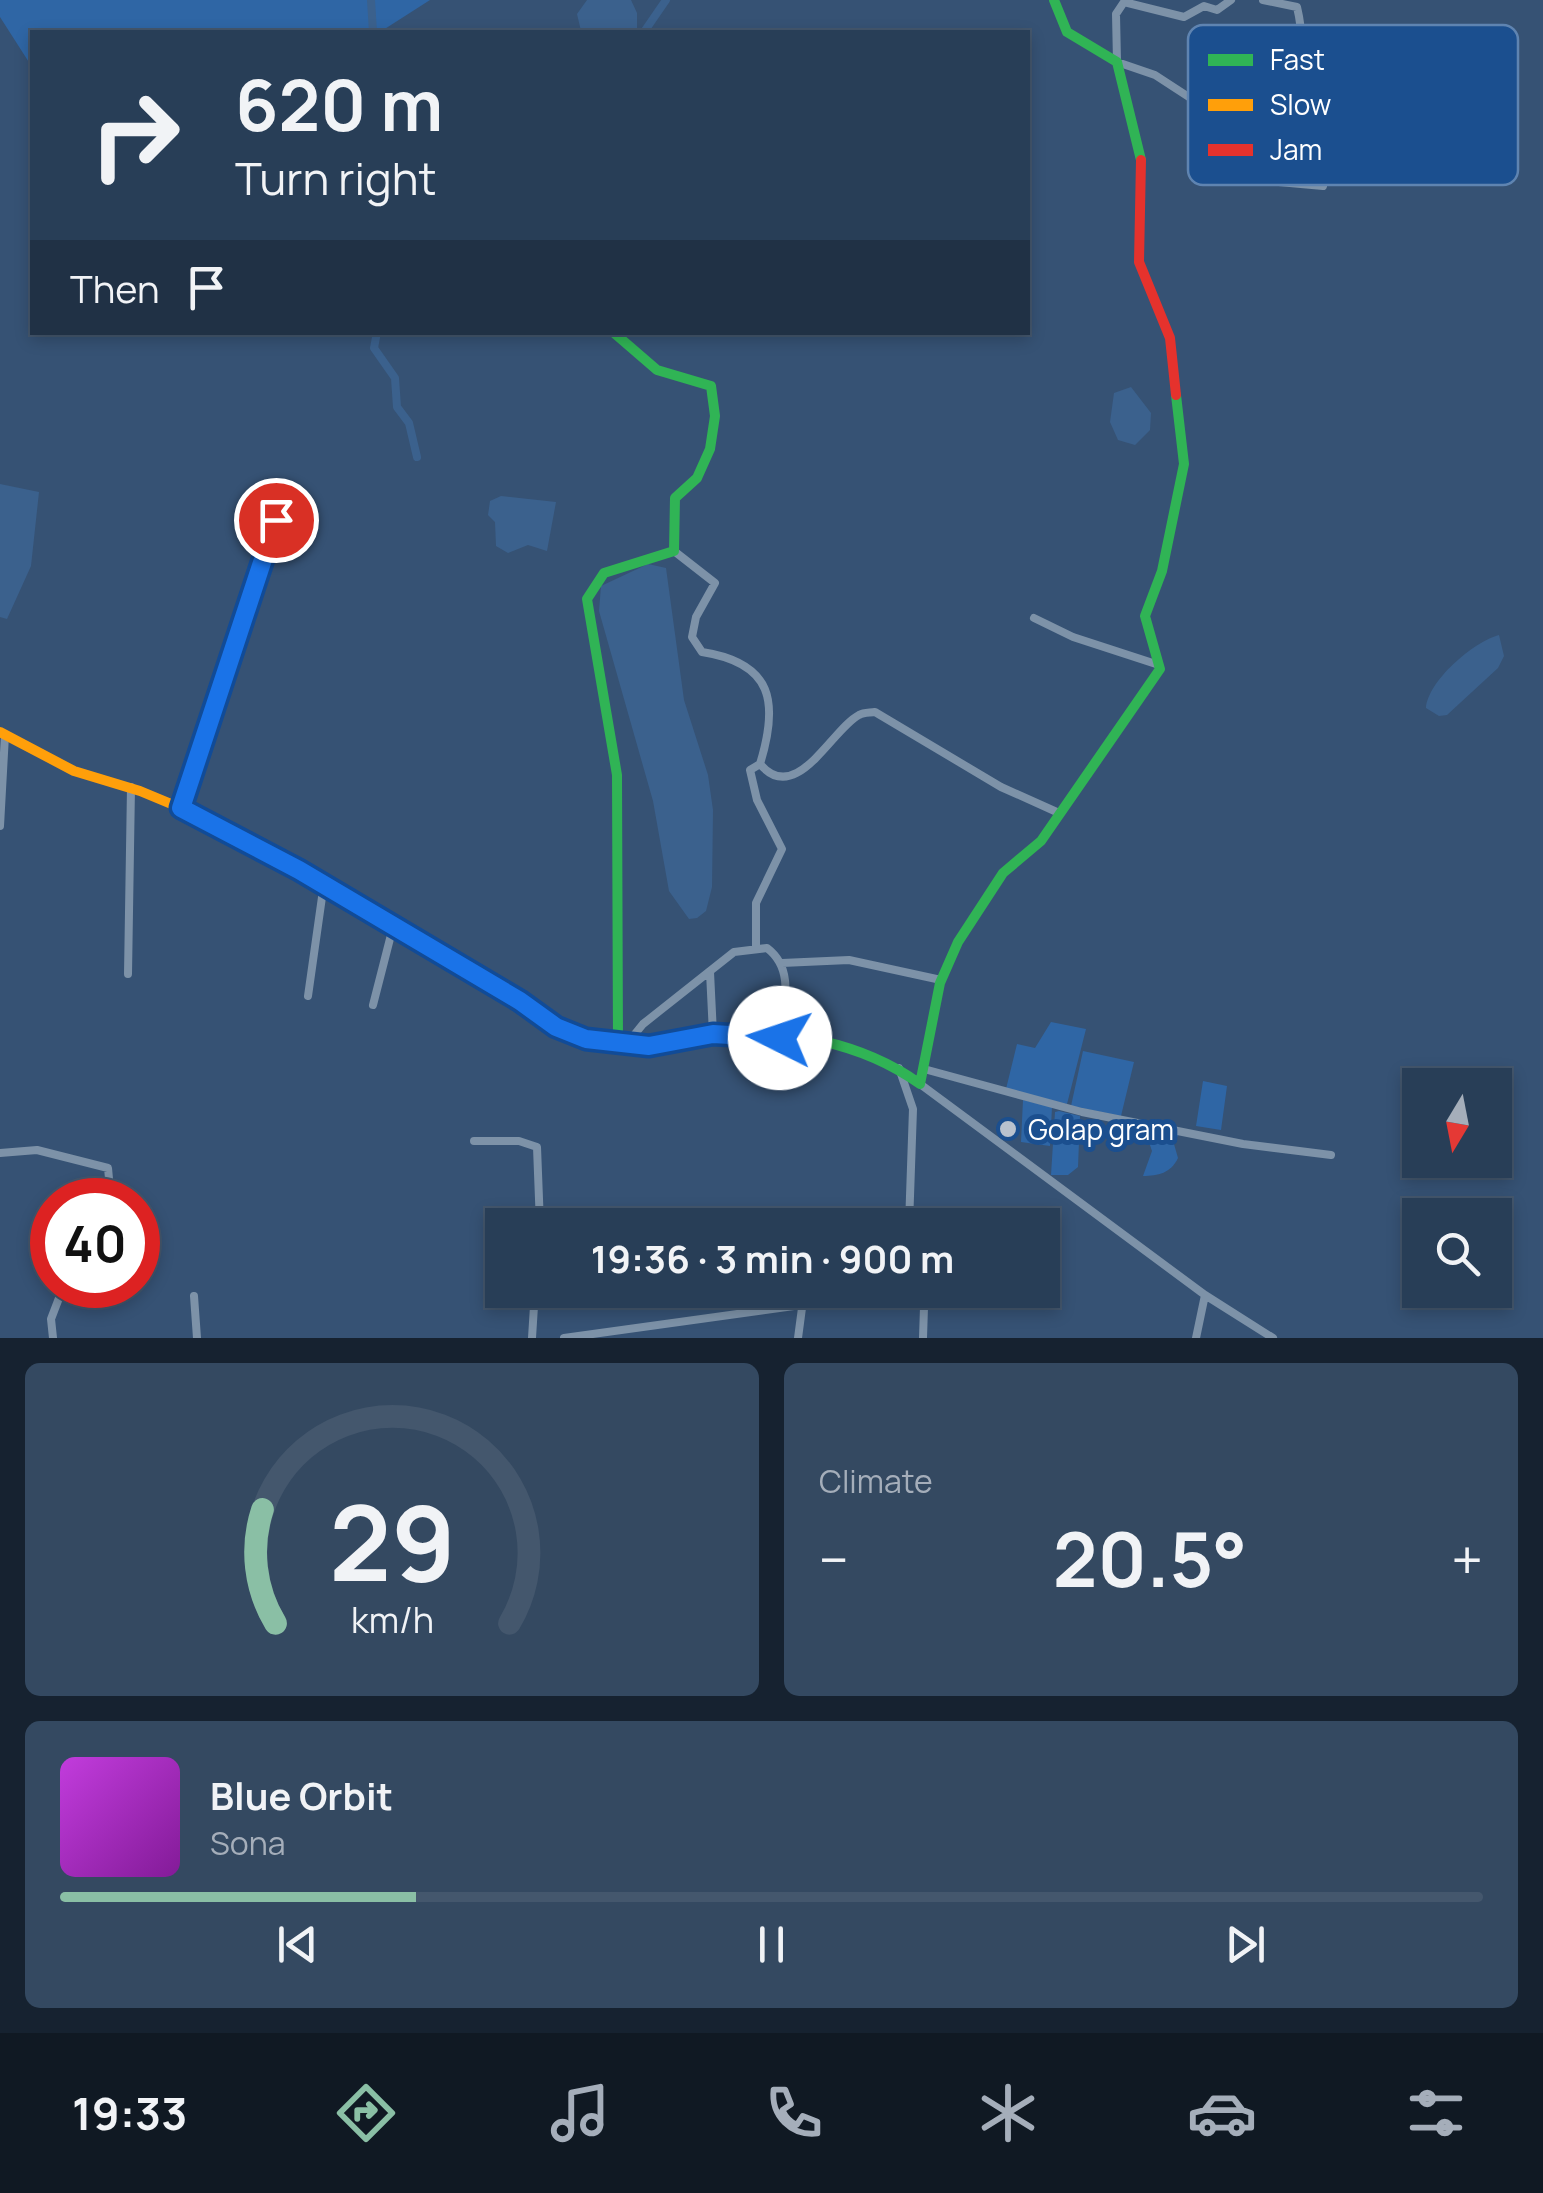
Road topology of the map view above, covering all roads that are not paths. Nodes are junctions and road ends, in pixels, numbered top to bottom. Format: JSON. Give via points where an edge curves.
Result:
{"nodes":[{"id":1,"x":1054,"y":0,"type":"edge"},
{"id":2,"x":1231,"y":0,"type":"edge"},
{"id":3,"x":1263,"y":0,"type":"edge"},
{"id":4,"x":1295,"y":3,"type":"edge"},
{"id":5,"x":1117,"y":62,"type":"junction"},
{"id":6,"x":1188,"y":97,"type":"edge"},
{"id":7,"x":616,"y":335,"type":"edge"},
{"id":8,"x":287,"y":485,"type":"dead end"},
{"id":9,"x":674,"y":551,"type":"junction"},
{"id":10,"x":1034,"y":618,"type":"dead end"},
{"id":11,"x":1159,"y":665,"type":"junction"},
{"id":12,"x":3,"y":734,"type":"edge"},
{"id":13,"x":760,"y":764,"type":"junction"},
{"id":14,"x":131,"y":788,"type":"junction"},
{"id":15,"x":181,"y":808,"type":"junction"},
{"id":16,"x":1059,"y":813,"type":"junction"},
{"id":17,"x":0,"y":826,"type":"edge"},
{"id":18,"x":324,"y":884,"type":"junction"},
{"id":19,"x":393,"y":927,"type":"junction"},
{"id":20,"x":756,"y":949,"type":"junction"},
{"id":21,"x":782,"y":963,"type":"junction"},
{"id":22,"x":710,"y":972,"type":"junction"},
{"id":23,"x":128,"y":974,"type":"dead end"},
{"id":24,"x":941,"y":980,"type":"junction"},
{"id":25,"x":308,"y":996,"type":"dead end"},
{"id":26,"x":373,"y":1005,"type":"dead end"},
{"id":27,"x":713,"y":1034,"type":"junction"},
{"id":28,"x":780,"y":1038,"type":"junction"},
{"id":29,"x":622,"y":1045,"type":"junction"},
{"id":30,"x":898,"y":1068,"type":"junction"},
{"id":31,"x":924,"y":1068,"type":"junction"},
{"id":32,"x":920,"y":1084,"type":"junction"},
{"id":33,"x":474,"y":1141,"type":"dead end"},
{"id":34,"x":0,"y":1153,"type":"edge"},
{"id":35,"x":1332,"y":1155,"type":"dead end"},
{"id":36,"x":109,"y":1178,"type":"edge"},
{"id":37,"x":539,"y":1208,"type":"edge"},
{"id":38,"x":909,"y":1208,"type":"edge"},
{"id":39,"x":1205,"y":1295,"type":"junction"},
{"id":40,"x":194,"y":1296,"type":"dead end"},
{"id":41,"x":54,"y":1308,"type":"edge"},
{"id":42,"x":534,"y":1308,"type":"edge"},
{"id":43,"x":794,"y":1308,"type":"edge"},
{"id":44,"x":802,"y":1308,"type":"edge"},
{"id":45,"x":924,"y":1308,"type":"edge"},
{"id":46,"x":53,"y":1338,"type":"edge"},
{"id":47,"x":197,"y":1338,"type":"edge"},
{"id":48,"x":532,"y":1338,"type":"edge"},
{"id":49,"x":564,"y":1338,"type":"edge"},
{"id":50,"x":798,"y":1338,"type":"edge"},
{"id":51,"x":922,"y":1338,"type":"edge"},
{"id":52,"x":1196,"y":1338,"type":"edge"},
{"id":53,"x":1273,"y":1338,"type":"edge"}],
"edges":[{"from":1,"to":5,"type":"street","via":[[1054,12],[1072,39]]},
{"from":2,"to":5,"type":"street","via":[[1184,17],[1124,2],[1116,14]]},
{"from":3,"to":4,"type":"street"},
{"from":5,"to":6,"type":"street"},
{"from":5,"to":11,"type":"street","via":[[1142,164],[1139,262],[1170,338],[1184,464],[1162,572],[1145,616]]},
{"from":7,"to":9,"type":"street","via":[[650,358],[656,370],[711,386],[716,400],[706,465],[675,498]]},
{"from":8,"to":15,"type":"street"},
{"from":9,"to":13,"type":"street","via":[[715,583],[692,637],[702,652],[745,664],[768,694],[769,736]]},
{"from":9,"to":29,"type":"street","via":[[604,573],[587,599],[617,775]]},
{"from":10,"to":11,"type":"street"},
{"from":11,"to":16,"type":"street"},
{"from":12,"to":14,"type":"street","via":[[74,771]]},
{"from":12,"to":17,"type":"street"},
{"from":13,"to":16,"type":"street","via":[[777,778],[798,771],[859,715],[875,712]]},
{"from":13,"to":20,"type":"street","via":[[750,770],[757,800],[782,849],[756,903]]},
{"from":14,"to":15,"type":"street"},
{"from":14,"to":23,"type":"street"},
{"from":15,"to":18,"type":"street"},
{"from":16,"to":24,"type":"street","via":[[1041,840],[1003,873]]},
{"from":18,"to":19,"type":"street"},
{"from":18,"to":25,"type":"street"},
{"from":19,"to":26,"type":"street"},
{"from":19,"to":29,"type":"street","via":[[556,1027]]},
{"from":20,"to":21,"type":"street","via":[[767,948]]},
{"from":20,"to":22,"type":"street","via":[[734,952]]},
{"from":21,"to":24,"type":"street","via":[[848,960]]},
{"from":21,"to":28,"type":"street"},
{"from":22,"to":27,"type":"street"},
{"from":22,"to":29,"type":"street"},
{"from":24,"to":31,"type":"street"},
{"from":27,"to":28,"type":"street"},
{"from":27,"to":29,"type":"street"},
{"from":28,"to":30,"type":"street","via":[[834,1045]]},
{"from":30,"to":32,"type":"street"},
{"from":30,"to":38,"type":"street","via":[[913,1109]]},
{"from":31,"to":32,"type":"street"},
{"from":31,"to":35,"type":"street","via":[[1082,1112]]},
{"from":32,"to":39,"type":"street"},
{"from":33,"to":37,"type":"street","via":[[520,1141],[537,1148]]},
{"from":34,"to":36,"type":"street","via":[[37,1150],[108,1168]]},
{"from":39,"to":52,"type":"street"},
{"from":39,"to":53,"type":"street"},
{"from":40,"to":47,"type":"street"},
{"from":41,"to":46,"type":"street"},
{"from":42,"to":48,"type":"street"},
{"from":43,"to":49,"type":"street"},
{"from":44,"to":50,"type":"street"},
{"from":45,"to":51,"type":"street"}]}
